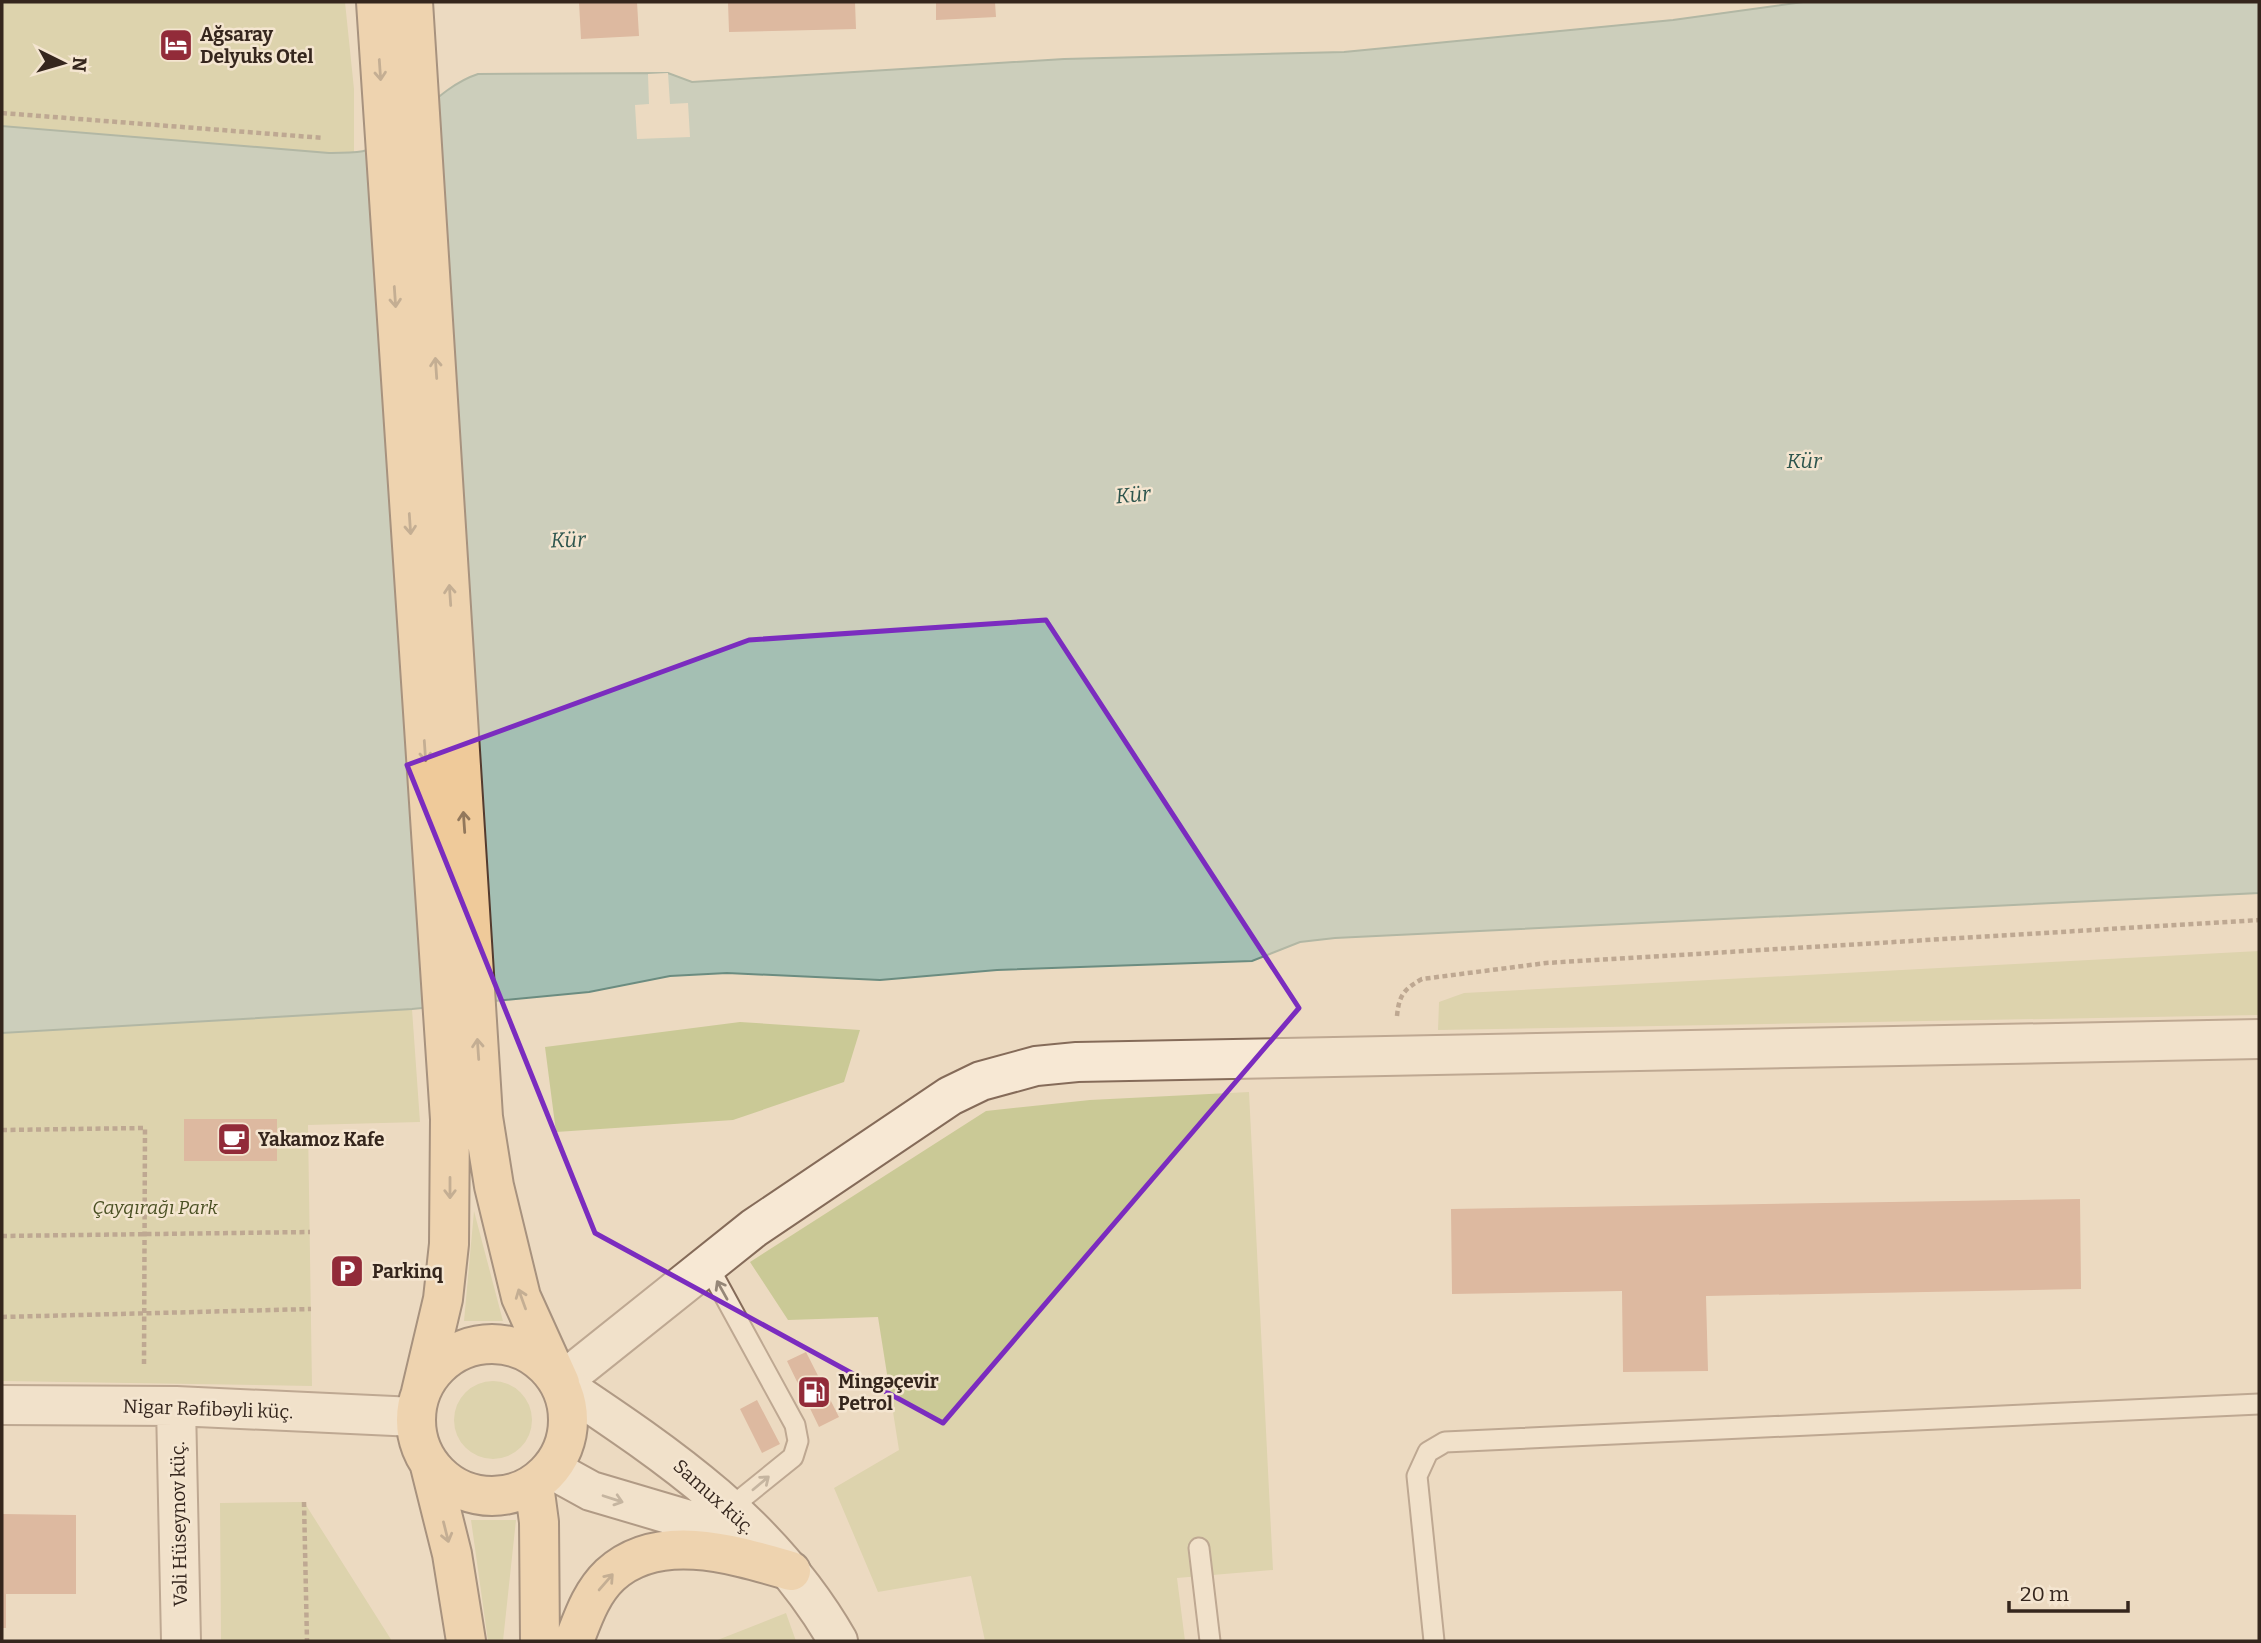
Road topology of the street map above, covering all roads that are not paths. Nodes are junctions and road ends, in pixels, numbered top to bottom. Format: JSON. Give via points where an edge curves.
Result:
{"nodes":[{"id":1,"x":376,"y":2,"type":"edge"},
{"id":2,"x":414,"y":2,"type":"edge"},
{"id":3,"x":2259,"y":1039,"type":"edge"},
{"id":4,"x":466,"y":1118,"type":"junction"},
{"id":5,"x":707,"y":1264,"type":"junction"},
{"id":6,"x":560,"y":1383,"type":"junction"},
{"id":7,"x":418,"y":1404,"type":"junction"},
{"id":8,"x":2259,"y":1404,"type":"edge"},
{"id":9,"x":2,"y":1405,"type":"edge"},
{"id":10,"x":176,"y":1406,"type":"junction"},
{"id":11,"x":430,"y":1466,"type":"junction"},
{"id":12,"x":543,"y":1477,"type":"junction"},
{"id":13,"x":719,"y":1517,"type":"junction"},
{"id":14,"x":1199,"y":1548,"type":"dead end"},
{"id":15,"x":791,"y":1571,"type":"junction"},
{"id":16,"x":181,"y":1641,"type":"edge"},
{"id":17,"x":467,"y":1641,"type":"edge"},
{"id":18,"x":540,"y":1641,"type":"edge"},
{"id":19,"x":574,"y":1641,"type":"edge"},
{"id":20,"x":838,"y":1641,"type":"edge"},
{"id":21,"x":1210,"y":1641,"type":"edge"},
{"id":22,"x":1434,"y":1641,"type":"edge"}],
"edges":[{"from":1,"to":4,"type":"main road","one_way":true},
{"from":4,"to":2,"type":"main road","one_way":true},
{"from":3,"to":5,"type":"street","via":[[1036,1066],[981,1081],[902,1127]]},
{"from":6,"to":4,"type":"main road","one_way":true,"via":[[521,1297],[494,1186]]},
{"from":4,"to":7,"type":"main road","one_way":true,"via":[[443,1299]]},
{"from":5,"to":6,"type":"street"},
{"from":13,"to":5,"type":"lane","one_way":true,"via":[[793,1457],[798,1441],[795,1425]]},
{"from":6,"to":7,"type":"main road","via":[[545,1363],[524,1350],[500,1343],[475,1345],[452,1354],[433,1371]]},
{"from":6,"to":12,"type":"main road","via":[[568,1405],[569,1428],[563,1449]]},
{"from":6,"to":13,"type":"street","name":"Samux küç.","via":[[681,1466]]},
{"from":7,"to":10,"type":"street","name":"Nigar Rəfibəyli küç."},
{"from":7,"to":11,"type":"main road","via":[[419,1443]]},
{"from":8,"to":22,"type":"lane","via":[[1445,1442],[1428,1452],[1417,1476]]},
{"from":9,"to":10,"type":"street","name":"Nigar Rəfibəyli küç."},
{"from":10,"to":16,"type":"street","name":"Vəli Hüseynov küç."},
{"from":11,"to":12,"type":"main road","via":[[447,1483],[491,1497],[513,1494]]},
{"from":11,"to":17,"type":"main road","one_way":true},
{"from":12,"to":13,"type":"street","one_way":true},
{"from":12,"to":18,"type":"main road"},
{"from":13,"to":15,"type":"street","name":"Samux küç."},
{"from":14,"to":21,"type":"lane"},
{"from":19,"to":15,"type":"main road","one_way":true,"via":[[589,1602],[609,1576],[631,1561],[689,1550],[739,1556]]},
{"from":15,"to":20,"type":"street","name":"Samux küç."}]}
